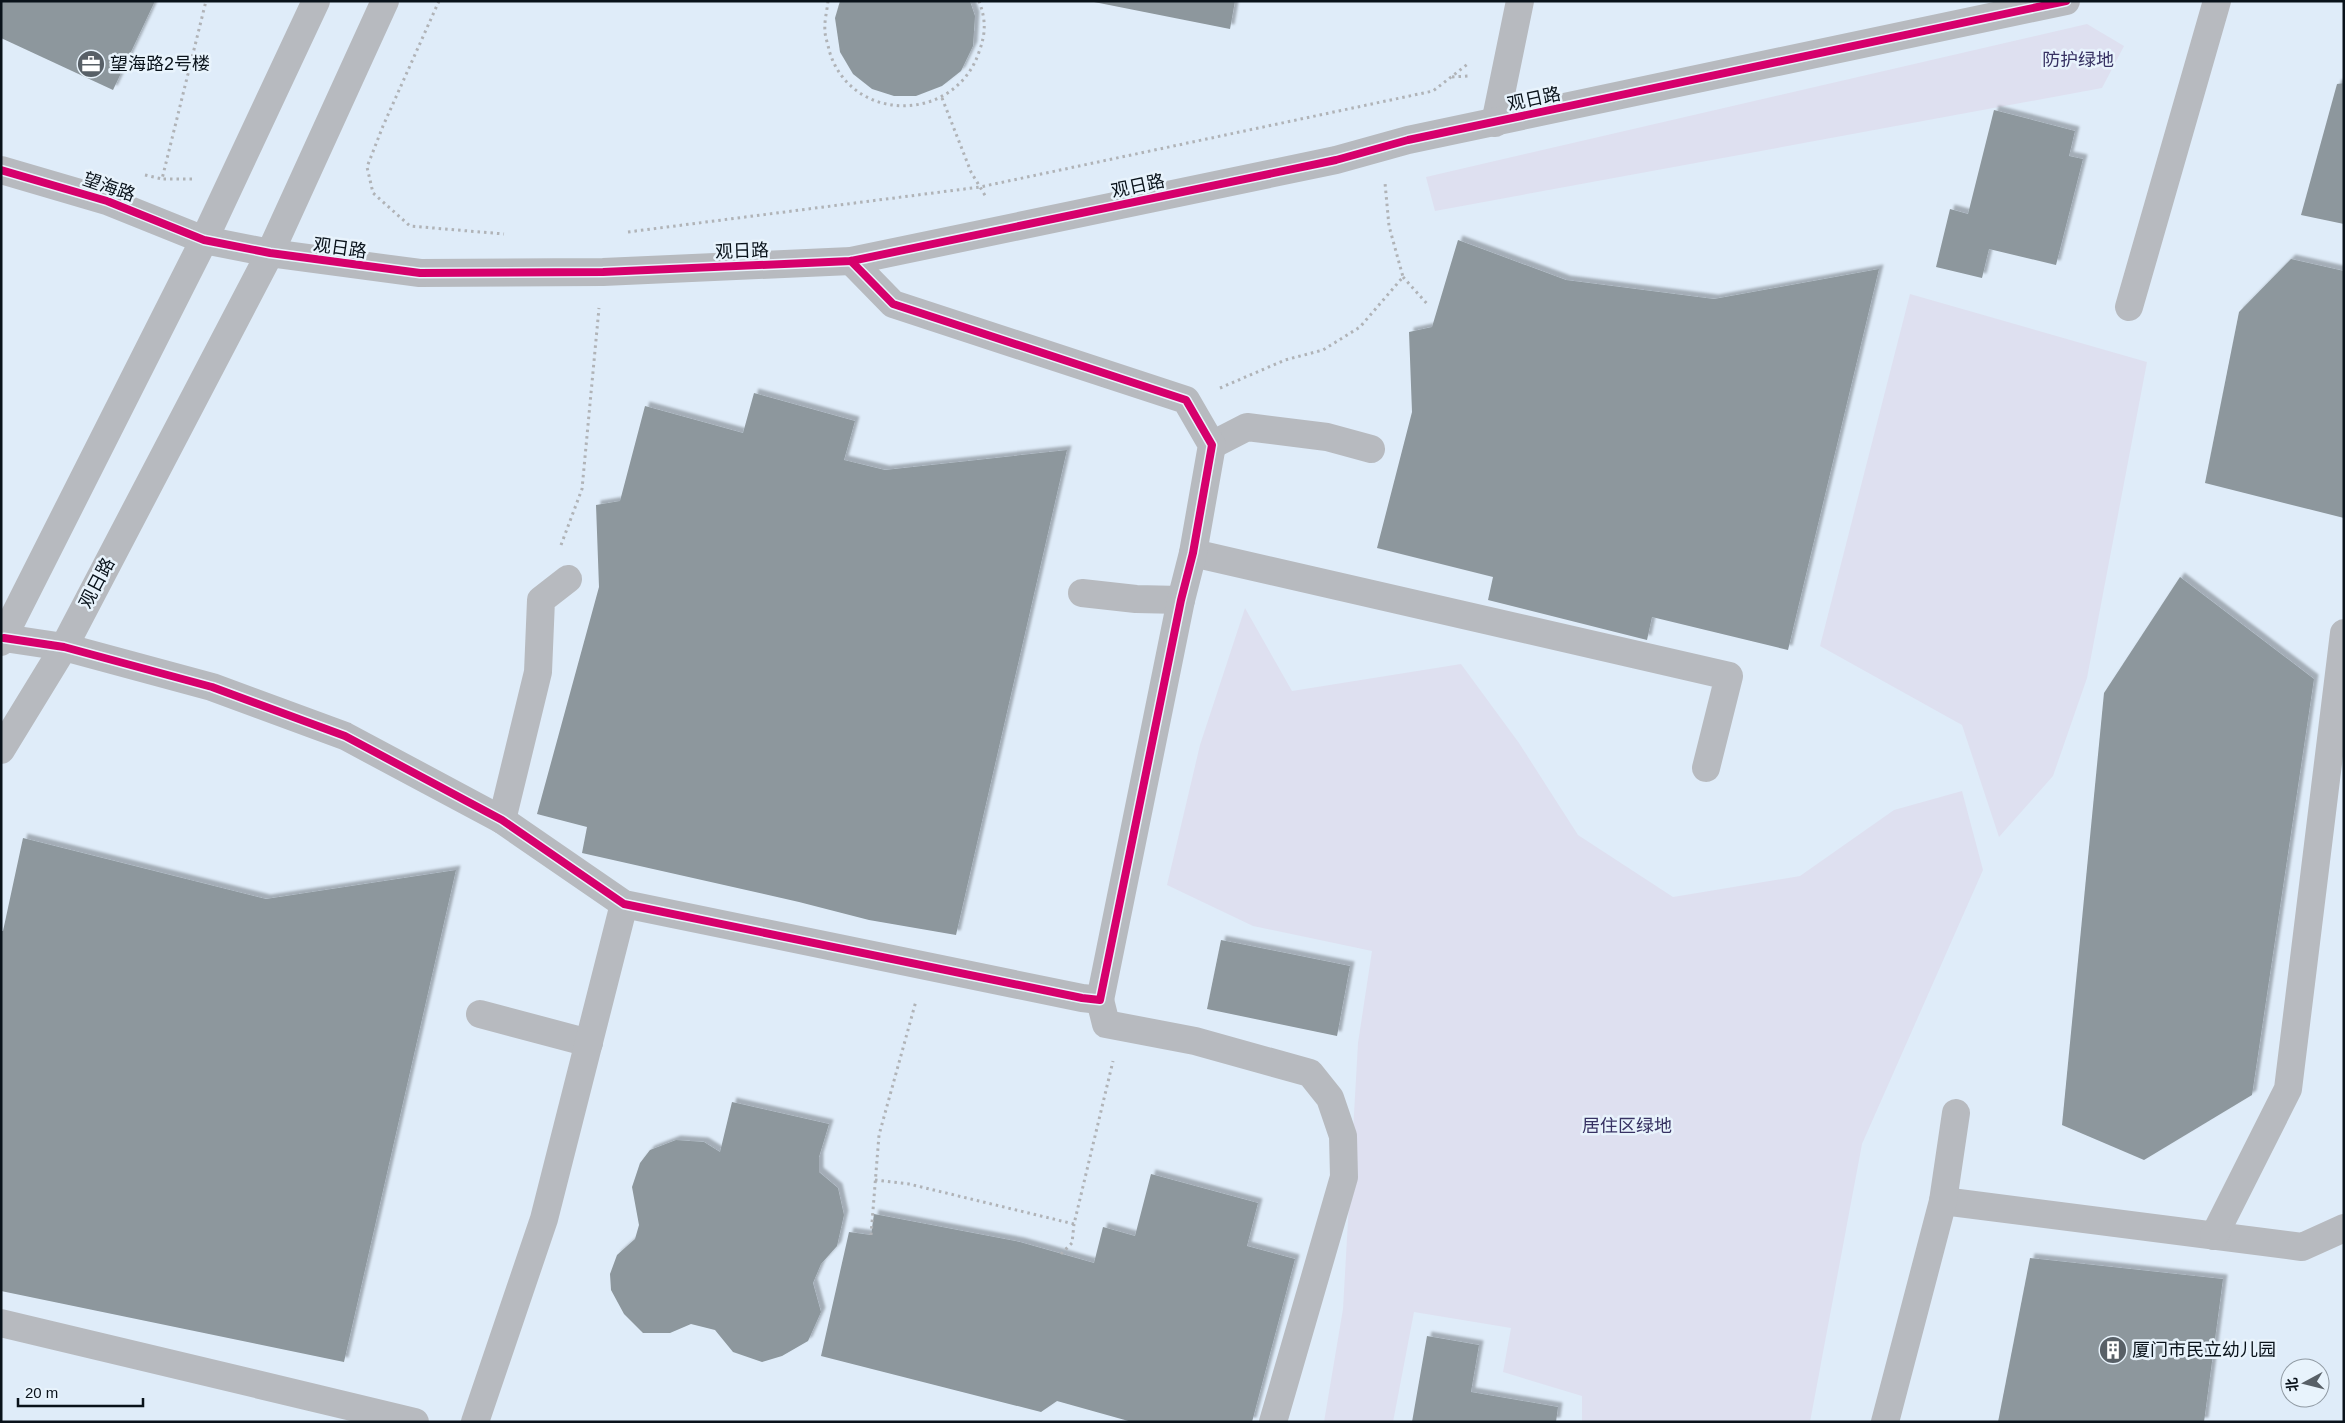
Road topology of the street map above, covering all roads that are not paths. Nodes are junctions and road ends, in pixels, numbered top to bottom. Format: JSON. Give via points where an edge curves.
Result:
{"nodes":[{"id":1,"x":316,"y":1,"type":"edge"},
{"id":2,"x":385,"y":1,"type":"edge"},
{"id":3,"x":1520,"y":1,"type":"edge"},
{"id":4,"x":2066,"y":1,"type":"edge"},
{"id":5,"x":2217,"y":1,"type":"edge"},
{"id":6,"x":1495,"y":123,"type":"junction"},
{"id":7,"x":1,"y":170,"type":"edge"},
{"id":8,"x":204,"y":240,"type":"junction"},
{"id":9,"x":270,"y":253,"type":"junction"},
{"id":10,"x":850,"y":261,"type":"junction"},
{"id":11,"x":2129,"y":307,"type":"dead end"},
{"id":12,"x":1212,"y":445,"type":"junction"},
{"id":13,"x":1371,"y":449,"type":"dead end"},
{"id":14,"x":1193,"y":554,"type":"junction"},
{"id":15,"x":568,"y":579,"type":"dead end"},
{"id":16,"x":1082,"y":593,"type":"dead end"},
{"id":17,"x":1181,"y":600,"type":"junction"},
{"id":18,"x":2344,"y":634,"type":"edge"},
{"id":19,"x":2,"y":640,"type":"edge"},
{"id":20,"x":64,"y":647,"type":"junction"},
{"id":21,"x":1,"y":750,"type":"edge"},
{"id":22,"x":1706,"y":768,"type":"dead end"},
{"id":23,"x":502,"y":820,"type":"junction"},
{"id":24,"x":624,"y":904,"type":"junction"},
{"id":25,"x":1100,"y":1000,"type":"junction"},
{"id":26,"x":480,"y":1014,"type":"dead end"},
{"id":27,"x":589,"y":1043,"type":"junction"},
{"id":28,"x":1956,"y":1114,"type":"dead end"},
{"id":29,"x":1943,"y":1201,"type":"junction"},
{"id":30,"x":2344,"y":1228,"type":"edge"},
{"id":31,"x":2214,"y":1236,"type":"junction"},
{"id":32,"x":1,"y":1323,"type":"edge"},
{"id":33,"x":415,"y":1422,"type":"edge"},
{"id":34,"x":476,"y":1422,"type":"edge"},
{"id":35,"x":1274,"y":1422,"type":"edge"},
{"id":36,"x":1885,"y":1422,"type":"edge"}],
"edges":[{"from":1,"to":8,"type":"street"},
{"from":2,"to":9,"type":"street","name":"观日路"},
{"from":3,"to":6,"type":"street"},
{"from":4,"to":6,"type":"street","name":"观日路"},
{"from":5,"to":11,"type":"street"},
{"from":6,"to":10,"type":"street","name":"观日路","via":[[1408,140],[1336,160]]},
{"from":7,"to":8,"type":"street","name":"望海路","via":[[107,201]]},
{"from":8,"to":9,"type":"street","name":"观日路"},
{"from":8,"to":19,"type":"street"},
{"from":9,"to":10,"type":"street","name":"观日路","via":[[420,273],[602,272]]},
{"from":9,"to":20,"type":"street","name":"观日路"},
{"from":10,"to":12,"type":"street","via":[[894,304],[1186,400]]},
{"from":12,"to":13,"type":"street","via":[[1247,427],[1327,437]]},
{"from":12,"to":14,"type":"street"},
{"from":14,"to":17,"type":"street"},
{"from":14,"to":22,"type":"street","via":[[1729,676]]},
{"from":15,"to":23,"type":"street","via":[[541,600],[538,672]]},
{"from":16,"to":17,"type":"street","via":[[1136,600]]},
{"from":17,"to":25,"type":"street"},
{"from":18,"to":31,"type":"street","via":[[2288,1089]]},
{"from":19,"to":20,"type":"street"},
{"from":20,"to":21,"type":"street","name":"观日路"},
{"from":20,"to":23,"type":"street","via":[[212,687],[345,736]]},
{"from":23,"to":24,"type":"street"},
{"from":24,"to":25,"type":"street"},
{"from":24,"to":27,"type":"street"},
{"from":25,"to":35,"type":"street","via":[[1106,1024],[1195,1041],[1310,1073],[1330,1098],[1343,1136],[1344,1177]]},
{"from":26,"to":27,"type":"street"},
{"from":27,"to":34,"type":"street","via":[[544,1219]]},
{"from":28,"to":29,"type":"street"},
{"from":29,"to":31,"type":"street"},
{"from":29,"to":36,"type":"street"},
{"from":30,"to":31,"type":"street","via":[[2302,1247]]},
{"from":32,"to":33,"type":"street"}]}
